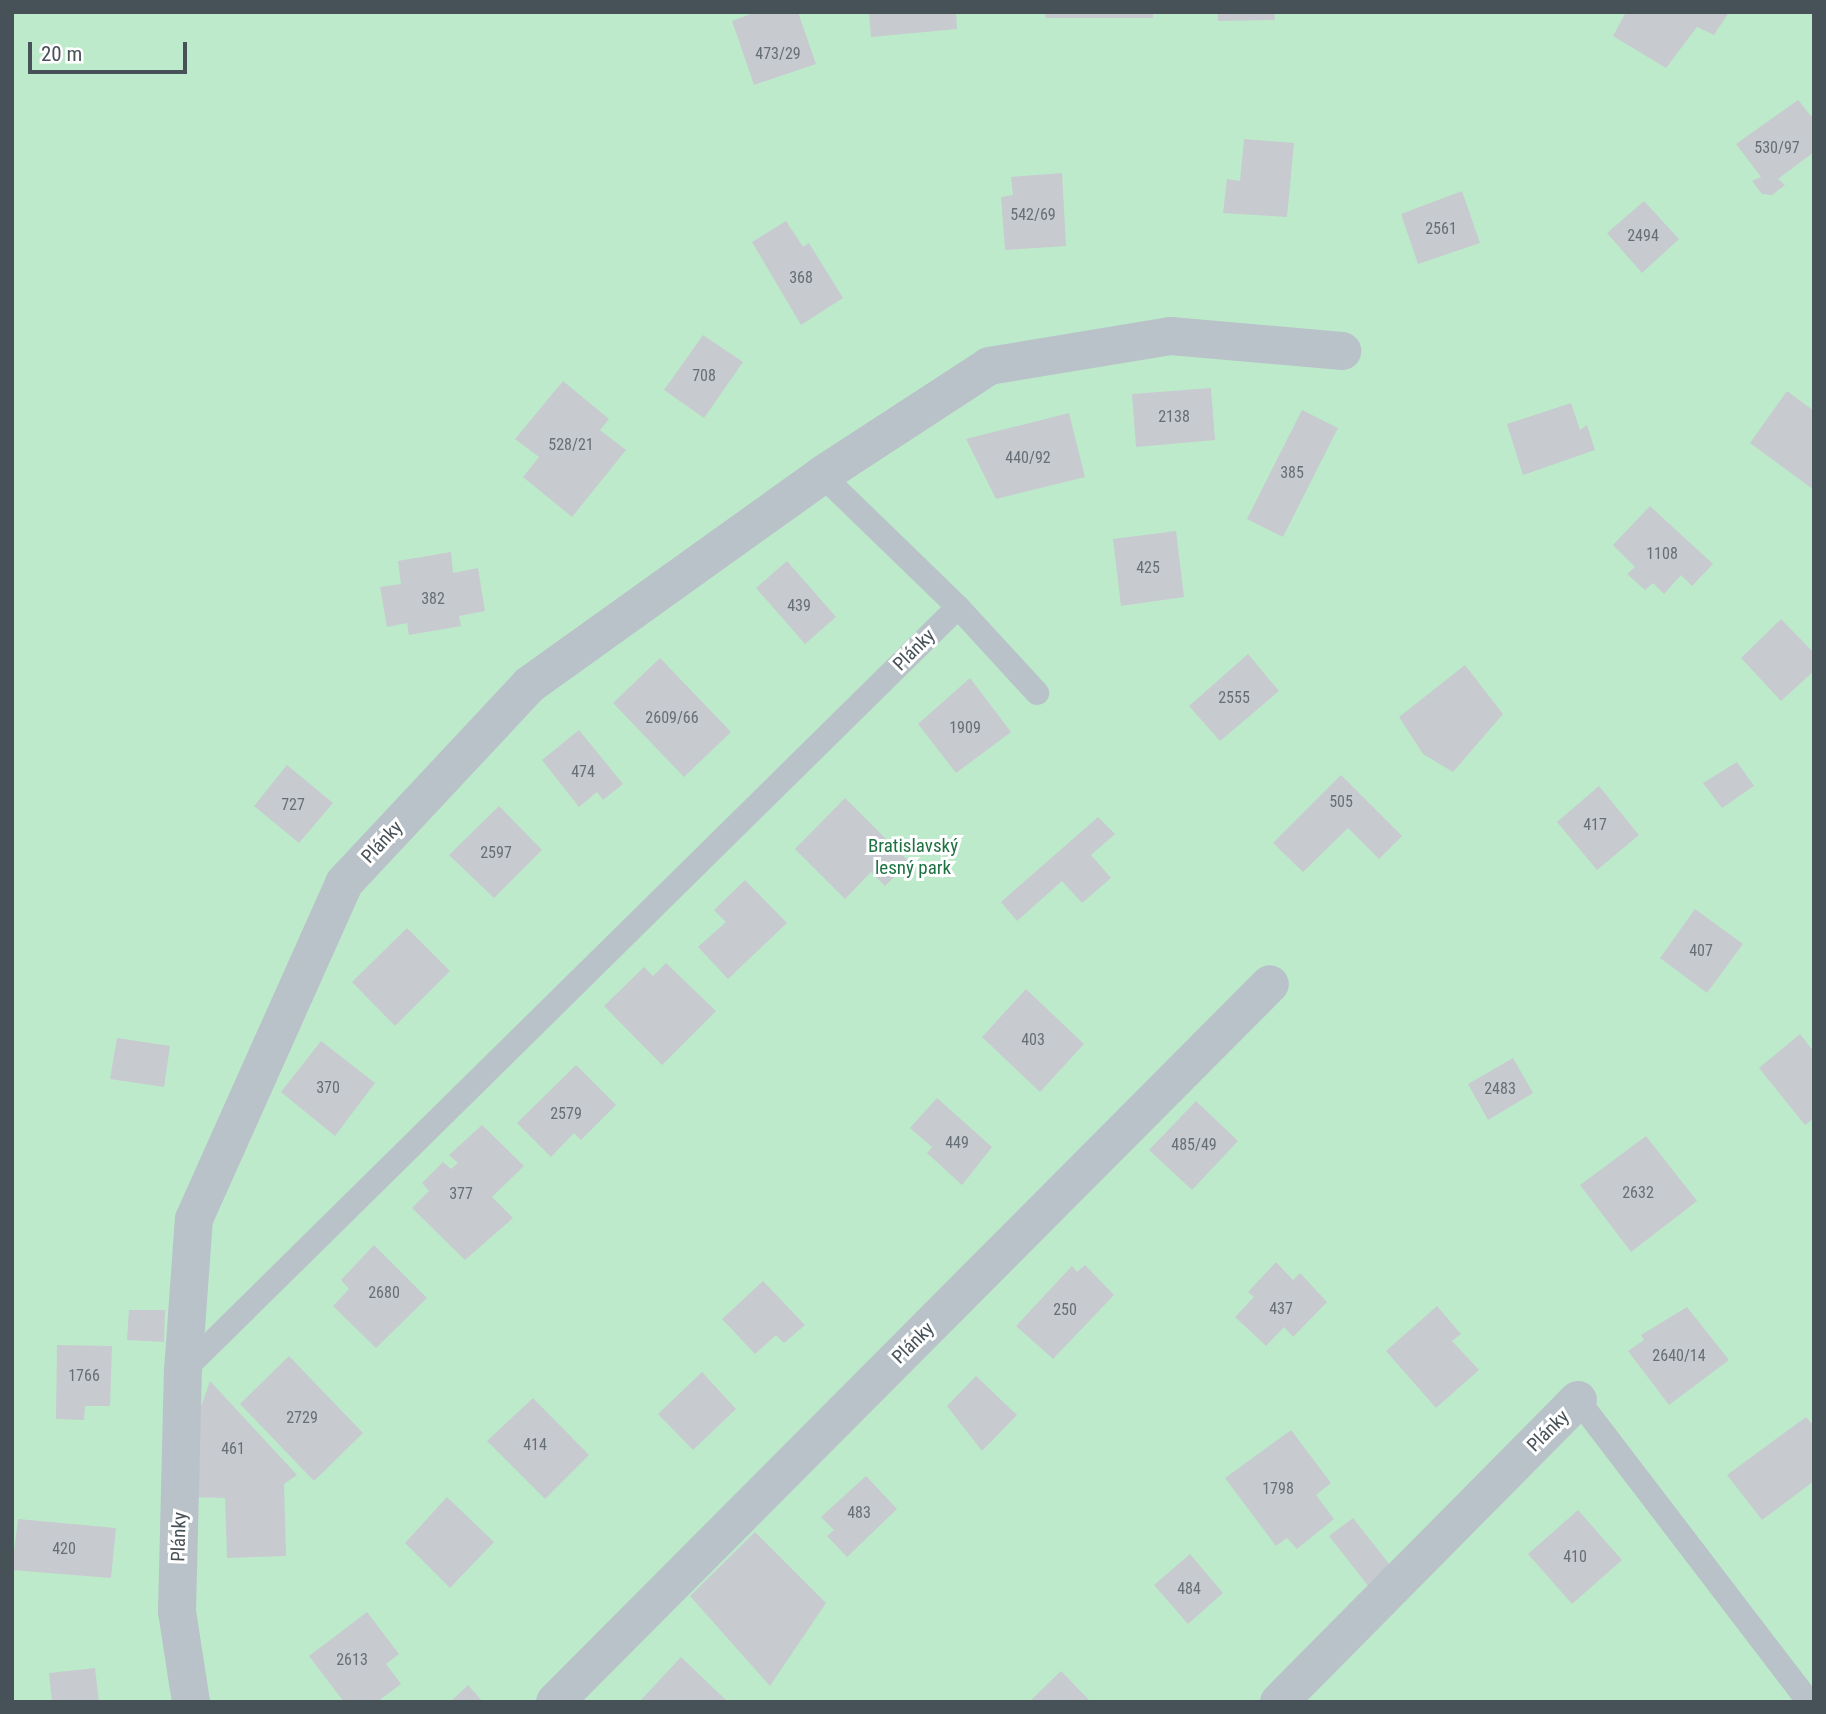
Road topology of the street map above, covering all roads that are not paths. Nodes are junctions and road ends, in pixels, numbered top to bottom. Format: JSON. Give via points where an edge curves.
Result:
{"nodes":[{"id":1,"x":1342,"y":351,"type":"dead end"},
{"id":2,"x":822,"y":475,"type":"junction"},
{"id":3,"x":958,"y":607,"type":"junction"},
{"id":4,"x":1037,"y":693,"type":"dead end"},
{"id":5,"x":1270,"y":984,"type":"dead end"},
{"id":6,"x":183,"y":1371,"type":"junction"},
{"id":7,"x":1578,"y":1400,"type":"joint"},
{"id":8,"x":191,"y":1702,"type":"edge"},
{"id":9,"x":555,"y":1702,"type":"edge"},
{"id":10,"x":1279,"y":1702,"type":"edge"},
{"id":11,"x":1809,"y":1702,"type":"edge"}],
"edges":[{"from":1,"to":2,"type":"street","name":"Plánky","via":[[1171,336],[989,366]]},
{"from":2,"to":3,"type":"lane"},
{"from":2,"to":6,"type":"street","name":"Plánky","via":[[529,685],[344,883],[194,1219]]},
{"from":3,"to":4,"type":"lane"},
{"from":3,"to":6,"type":"lane","name":"Plánky"},
{"from":5,"to":9,"type":"street","name":"Plánky"},
{"from":6,"to":8,"type":"street","name":"Plánky","via":[[177,1612]]},
{"from":7,"to":10,"type":"street","name":"Plánky"},
{"from":7,"to":11,"type":"lane","name":"Plánky"}]}
